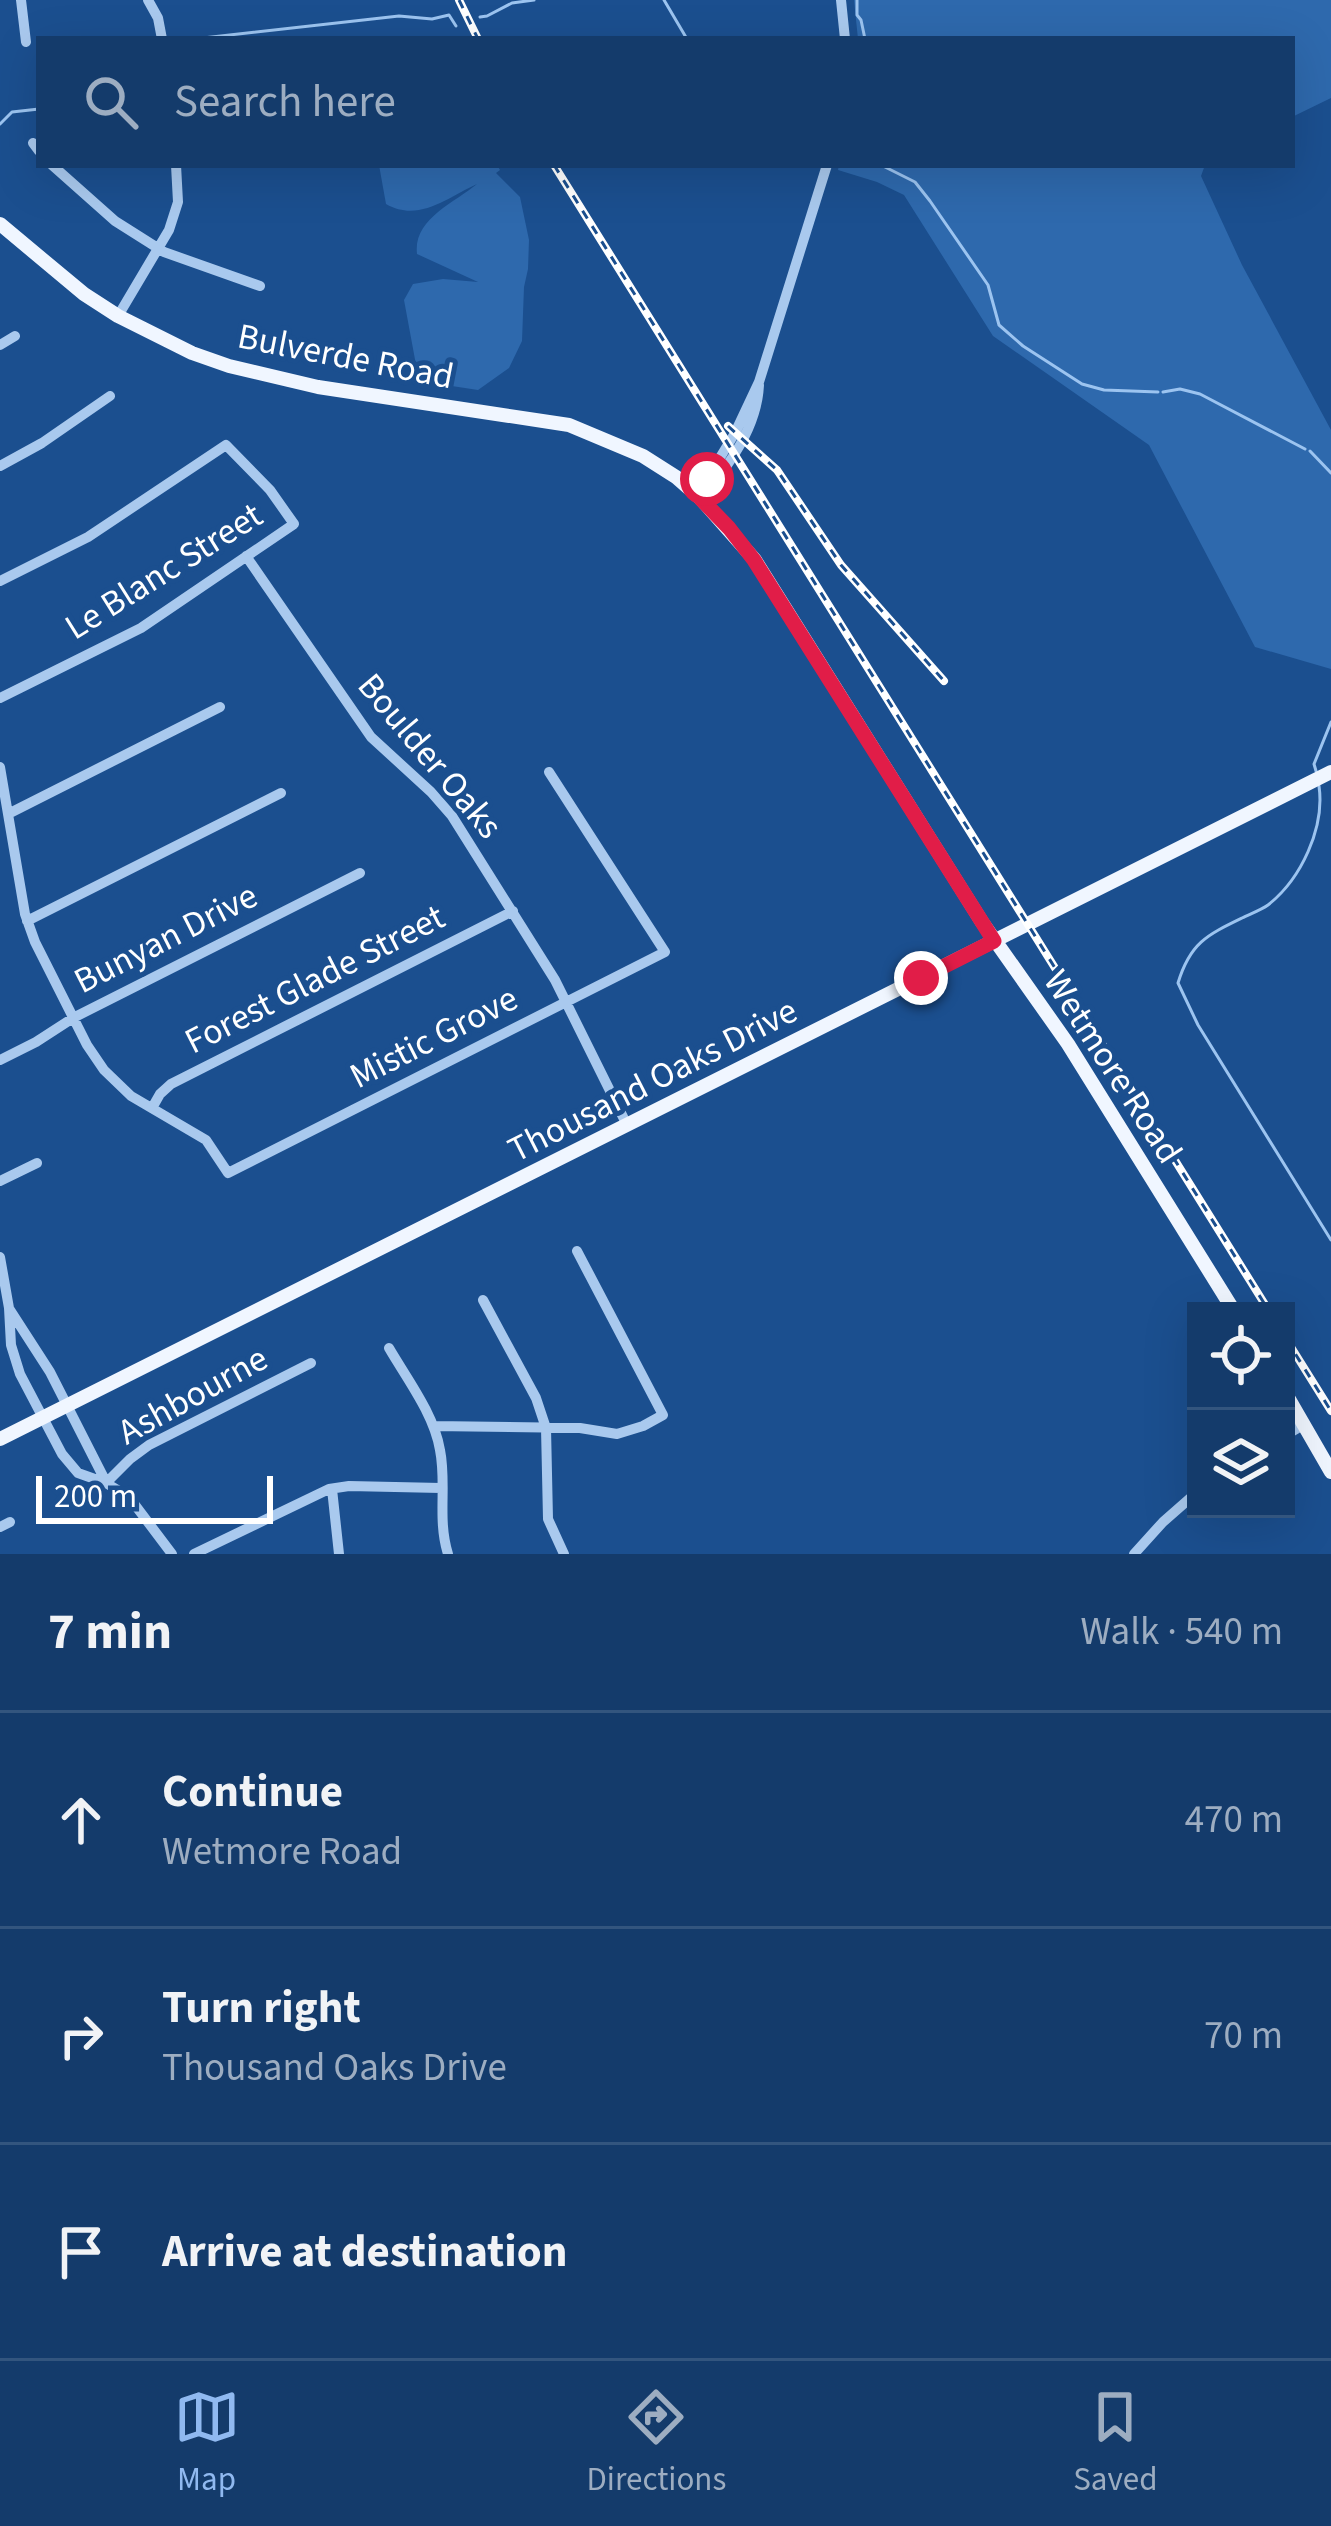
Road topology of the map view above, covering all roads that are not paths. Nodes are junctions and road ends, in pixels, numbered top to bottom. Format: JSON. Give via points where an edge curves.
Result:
{"nodes":[{"id":1,"x":21,"y":0,"type":"edge"},
{"id":2,"x":148,"y":0,"type":"edge"},
{"id":3,"x":841,"y":0,"type":"edge"},
{"id":4,"x":161,"y":36,"type":"edge"},
{"id":5,"x":845,"y":36,"type":"edge"},
{"id":6,"x":26,"y":42,"type":"dead end"},
{"id":7,"x":55,"y":168,"type":"edge"},
{"id":8,"x":176,"y":168,"type":"edge"},
{"id":9,"x":826,"y":168,"type":"edge"},
{"id":10,"x":0,"y":224,"type":"edge"},
{"id":11,"x":159,"y":248,"type":"junction"},
{"id":12,"x":260,"y":286,"type":"dead end"},
{"id":13,"x":118,"y":316,"type":"junction"},
{"id":14,"x":15,"y":336,"type":"dead end"},
{"id":15,"x":0,"y":345,"type":"edge"},
{"id":16,"x":110,"y":396,"type":"dead end"},
{"id":17,"x":0,"y":466,"type":"edge"},
{"id":18,"x":701,"y":499,"type":"junction"},
{"id":19,"x":246,"y":556,"type":"junction"},
{"id":20,"x":0,"y":581,"type":"edge"},
{"id":21,"x":0,"y":698,"type":"edge"},
{"id":22,"x":220,"y":707,"type":"dead end"},
{"id":23,"x":0,"y":767,"type":"edge"},
{"id":24,"x":549,"y":772,"type":"dead end"},
{"id":25,"x":1331,"y":772,"type":"edge"},
{"id":26,"x":281,"y":794,"type":"dead end"},
{"id":27,"x":8,"y":814,"type":"junction"},
{"id":28,"x":360,"y":873,"type":"dead end"},
{"id":29,"x":513,"y":911,"type":"junction"},
{"id":30,"x":27,"y":921,"type":"junction"},
{"id":31,"x":994,"y":941,"type":"junction"},
{"id":32,"x":566,"y":1003,"type":"junction"},
{"id":33,"x":73,"y":1018,"type":"junction"},
{"id":34,"x":0,"y":1060,"type":"edge"},
{"id":35,"x":152,"y":1108,"type":"junction"},
{"id":36,"x":627,"y":1125,"type":"junction"},
{"id":37,"x":37,"y":1163,"type":"dead end"},
{"id":38,"x":0,"y":1181,"type":"edge"},
{"id":39,"x":577,"y":1251,"type":"dead end"},
{"id":40,"x":0,"y":1257,"type":"edge"},
{"id":41,"x":2,"y":1279,"type":"edge"},
{"id":42,"x":483,"y":1300,"type":"dead end"},
{"id":43,"x":1228,"y":1302,"type":"edge"},
{"id":44,"x":9,"y":1308,"type":"junction"},
{"id":45,"x":389,"y":1348,"type":"dead end"},
{"id":46,"x":311,"y":1363,"type":"dead end"},
{"id":47,"x":65,"y":1405,"type":"junction"},
{"id":48,"x":1295,"y":1408,"type":"edge"},
{"id":49,"x":42,"y":1418,"type":"junction"},
{"id":50,"x":1305,"y":1424,"type":"junction"},
{"id":51,"x":433,"y":1426,"type":"junction"},
{"id":52,"x":546,"y":1428,"type":"junction"},
{"id":53,"x":1295,"y":1430,"type":"edge"},
{"id":54,"x":0,"y":1438,"type":"edge"},
{"id":55,"x":1331,"y":1472,"type":"edge"},
{"id":56,"x":106,"y":1483,"type":"junction"},
{"id":57,"x":441,"y":1488,"type":"junction"},
{"id":58,"x":332,"y":1489,"type":"junction"},
{"id":59,"x":1187,"y":1501,"type":"edge"},
{"id":60,"x":172,"y":1554,"type":"edge"},
{"id":61,"x":194,"y":1554,"type":"edge"},
{"id":62,"x":339,"y":1554,"type":"edge"},
{"id":63,"x":448,"y":1554,"type":"edge"},
{"id":64,"x":564,"y":1554,"type":"edge"},
{"id":65,"x":1134,"y":1554,"type":"edge"}],
"edges":[{"from":1,"to":6,"type":"street"},
{"from":2,"to":4,"type":"street"},
{"from":3,"to":5,"type":"street"},
{"from":7,"to":11,"type":"street"},
{"from":8,"to":11,"type":"street","via":[[178,202]]},
{"from":9,"to":18,"type":"street","via":[[758,402]]},
{"from":10,"to":13,"type":"main road","name":"Bulverde Road"},
{"from":11,"to":12,"type":"street"},
{"from":11,"to":13,"type":"street"},
{"from":13,"to":18,"type":"main road","name":"Bulverde Road","via":[[192,353],[285,381],[569,425],[643,456]]},
{"from":14,"to":15,"type":"street"},
{"from":16,"to":17,"type":"street"},
{"from":18,"to":31,"type":"main road","name":"Wetmore Road","via":[[754,560]]},
{"from":19,"to":20,"type":"street","name":"Le Blanc Street","via":[[294,524],[226,445],[88,536]]},
{"from":19,"to":21,"type":"street","name":"Le Blanc Street","via":[[141,628]]},
{"from":19,"to":29,"type":"street","name":"Boulder Oaks","via":[[354,715],[442,803]]},
{"from":22,"to":27,"type":"street"},
{"from":23,"to":27,"type":"street"},
{"from":24,"to":32,"type":"street","name":"Mistic Grove","via":[[665,952]]},
{"from":25,"to":31,"type":"main road","name":"Thousand Oaks Drive"},
{"from":26,"to":30,"type":"street"},
{"from":27,"to":30,"type":"street"},
{"from":28,"to":33,"type":"street","name":"Bunyan Drive"},
{"from":29,"to":32,"type":"street","name":"Boulder Oaks"},
{"from":29,"to":35,"type":"street","name":"Forest Glade Street","via":[[171,1084]]},
{"from":30,"to":33,"type":"street"},
{"from":31,"to":36,"type":"main road","name":"Thousand Oaks Drive"},
{"from":31,"to":43,"type":"main road","name":"Wetmore Road"},
{"from":32,"to":35,"type":"street","name":"Mistic Grove","via":[[229,1173],[206,1140]]},
{"from":32,"to":36,"type":"street","name":"Boulder Oaks"},
{"from":33,"to":34,"type":"street","name":"Bunyan Drive"},
{"from":33,"to":35,"type":"street","via":[[104,1070]]},
{"from":36,"to":47,"type":"main road","name":"Thousand Oaks Drive"},
{"from":37,"to":38,"type":"street"},
{"from":39,"to":52,"type":"street","via":[[663,1415],[617,1434]]},
{"from":40,"to":41,"type":"street"},
{"from":41,"to":44,"type":"street"},
{"from":42,"to":52,"type":"street"},
{"from":44,"to":47,"type":"street"},
{"from":44,"to":49,"type":"street","via":[[10,1345]]},
{"from":45,"to":51,"type":"street"},
{"from":46,"to":56,"type":"street","name":"Ashbourne","via":[[149,1445]]},
{"from":47,"to":49,"type":"main road","name":"Thousand Oaks Drive"},
{"from":47,"to":56,"type":"street"},
{"from":48,"to":50,"type":"main road"},
{"from":49,"to":54,"type":"main road","name":"Thousand Oaks Drive"},
{"from":49,"to":56,"type":"street","via":[[70,1466]]},
{"from":50,"to":53,"type":"street"},
{"from":50,"to":55,"type":"main road"},
{"from":51,"to":52,"type":"street"},
{"from":51,"to":57,"type":"street"},
{"from":52,"to":64,"type":"street","via":[[546,1509]]},
{"from":56,"to":60,"type":"street","via":[[129,1497]]},
{"from":57,"to":58,"type":"street"},
{"from":57,"to":63,"type":"street"},
{"from":58,"to":61,"type":"street"},
{"from":58,"to":62,"type":"street"},
{"from":59,"to":65,"type":"street"}]}
